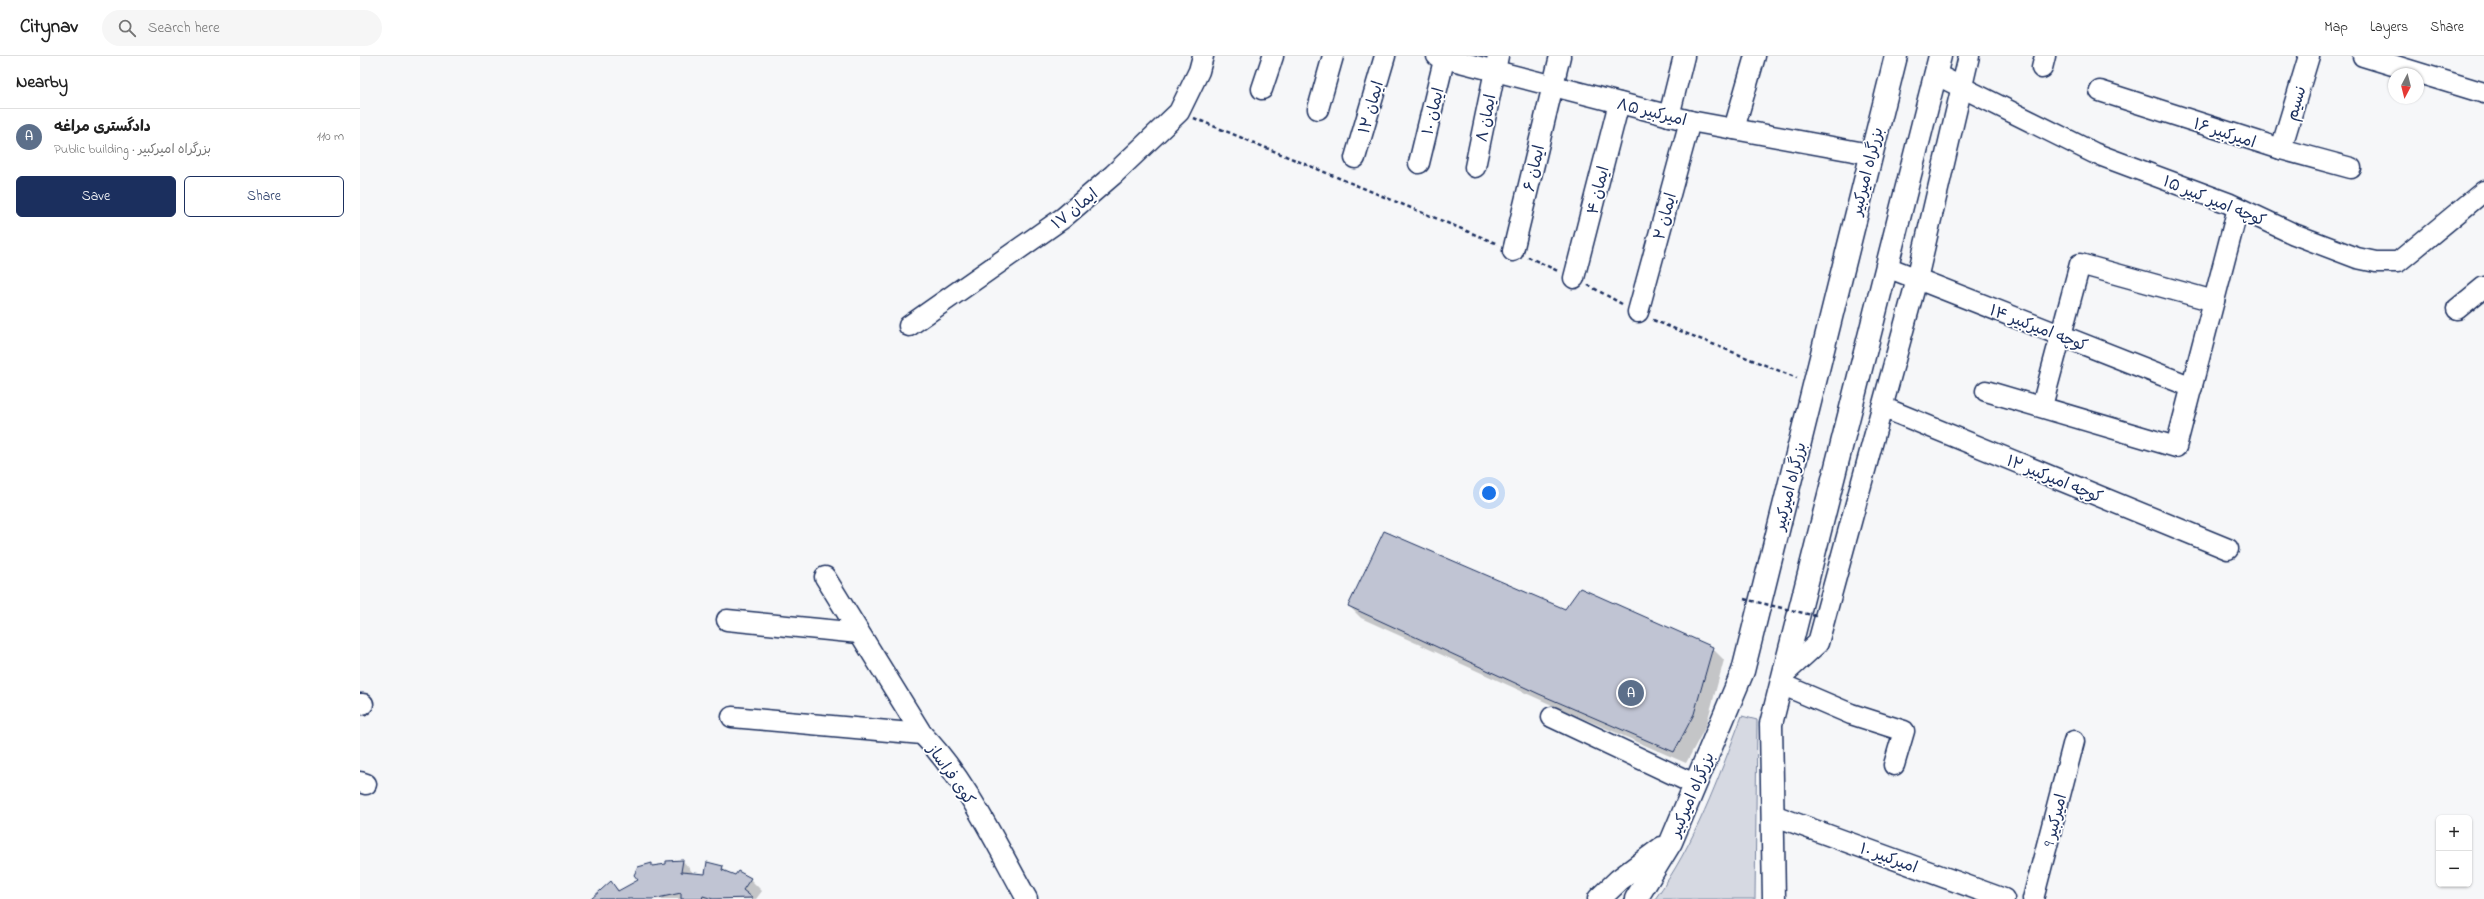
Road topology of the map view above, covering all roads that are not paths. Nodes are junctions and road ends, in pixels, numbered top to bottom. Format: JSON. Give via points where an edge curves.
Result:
{"nodes":[{"id":1,"x":1203,"y":56,"type":"edge"},
{"id":2,"x":1272,"y":56,"type":"edge"},
{"id":3,"x":1333,"y":56,"type":"edge"},
{"id":4,"x":1385,"y":56,"type":"edge"},
{"id":5,"x":1560,"y":56,"type":"edge"},
{"id":6,"x":1684,"y":56,"type":"edge"},
{"id":7,"x":1755,"y":56,"type":"edge"},
{"id":8,"x":1896,"y":56,"type":"edge"},
{"id":9,"x":1969,"y":56,"type":"edge"},
{"id":10,"x":2309,"y":56,"type":"edge"},
{"id":11,"x":2364,"y":56,"type":"edge"},
{"id":12,"x":1442,"y":57,"type":"edge"},
{"id":13,"x":1496,"y":63,"type":"edge"},
{"id":14,"x":1938,"y":65,"type":"edge"},
{"id":15,"x":1552,"y":85,"type":"junction"},
{"id":16,"x":1960,"y":87,"type":"junction"},
{"id":17,"x":1262,"y":89,"type":"dead end"},
{"id":18,"x":2100,"y":91,"type":"dead end"},
{"id":19,"x":2484,"y":92,"type":"edge"},
{"id":20,"x":1619,"y":103,"type":"junction"},
{"id":21,"x":1318,"y":109,"type":"dead end"},
{"id":22,"x":1669,"y":116,"type":"junction"},
{"id":23,"x":1690,"y":121,"type":"junction"},
{"id":24,"x":1734,"y":129,"type":"junction"},
{"id":25,"x":2281,"y":150,"type":"junction"},
{"id":26,"x":1870,"y":154,"type":"junction"},
{"id":27,"x":1355,"y":158,"type":"dead end"},
{"id":28,"x":1419,"y":163,"type":"dead end"},
{"id":29,"x":1475,"y":167,"type":"dead end"},
{"id":30,"x":2351,"y":168,"type":"dead end"},
{"id":31,"x":2484,"y":191,"type":"edge"},
{"id":32,"x":2238,"y":208,"type":"junction"},
{"id":33,"x":1513,"y":251,"type":"dead end"},
{"id":34,"x":1887,"y":267,"type":"junction"},
{"id":35,"x":1574,"y":278,"type":"dead end"},
{"id":36,"x":1917,"y":279,"type":"junction"},
{"id":37,"x":2484,"y":286,"type":"edge"},
{"id":38,"x":2214,"y":301,"type":"junction"},
{"id":39,"x":2457,"y":309,"type":"dead end"},
{"id":40,"x":1638,"y":312,"type":"dead end"},
{"id":41,"x":909,"y":326,"type":"dead end"},
{"id":42,"x":2060,"y":335,"type":"junction"},
{"id":43,"x":2192,"y":387,"type":"junction"},
{"id":44,"x":1986,"y":391,"type":"dead end"},
{"id":45,"x":2042,"y":406,"type":"junction"},
{"id":46,"x":1882,"y":407,"type":"junction"},
{"id":47,"x":2228,"y":549,"type":"dead end"},
{"id":48,"x":825,"y":577,"type":"dead end"},
{"id":49,"x":727,"y":620,"type":"dead end"},
{"id":50,"x":859,"y":632,"type":"junction"},
{"id":51,"x":1782,"y":679,"type":"junction"},
{"id":52,"x":732,"y":717,"type":"dead end"},
{"id":53,"x":1552,"y":717,"type":"dead end"},
{"id":54,"x":922,"y":734,"type":"junction"},
{"id":55,"x":2074,"y":741,"type":"dead end"},
{"id":56,"x":1894,"y":765,"type":"dead end"},
{"id":57,"x":1694,"y":784,"type":"junction"},
{"id":58,"x":1773,"y":815,"type":"junction"},
{"id":59,"x":1671,"y":842,"type":"junction"},
{"id":60,"x":1774,"y":898,"type":"edge"},
{"id":61,"x":1027,"y":899,"type":"edge"},
{"id":62,"x":1598,"y":899,"type":"edge"},
{"id":63,"x":1636,"y":899,"type":"edge"},
{"id":64,"x":2004,"y":899,"type":"edge"},
{"id":65,"x":2033,"y":899,"type":"edge"}],
"edges":[{"from":1,"to":41,"type":"street","name":"ایمان ۱۷","via":[[1199,71],[1179,112],[1113,175],[1063,218]]},
{"from":2,"to":17,"type":"street"},
{"from":3,"to":21,"type":"street"},
{"from":4,"to":27,"type":"street","name":"ایمان ۱۲"},
{"from":5,"to":15,"type":"street","name":"ایمان ۶"},
{"from":6,"to":22,"type":"street"},
{"from":7,"to":24,"type":"street"},
{"from":8,"to":26,"type":"main road","name":"بزرگراه امیرکبیر"},
{"from":9,"to":16,"type":"street"},
{"from":10,"to":25,"type":"street","name":"نسیم"},
{"from":11,"to":19,"type":"street"},
{"from":12,"to":13,"type":"street","name":"امیرکبیر ۸۵"},
{"from":12,"to":28,"type":"street","name":"ایمان ۱۰"},
{"from":13,"to":15,"type":"street","name":"امیرکبیر ۸۵"},
{"from":13,"to":29,"type":"street","name":"ایمان ۸"},
{"from":14,"to":16,"type":"street","name":"کوچه امیر کبیر ۱۵"},
{"from":14,"to":34,"type":"main road"},
{"from":15,"to":20,"type":"street","name":"امیرکبیر ۸۵"},
{"from":15,"to":33,"type":"street","name":"ایمان ۶"},
{"from":16,"to":32,"type":"street","name":"کوچه امیر کبیر ۱۵","via":[[2094,153]]},
{"from":16,"to":36,"type":"street"},
{"from":18,"to":25,"type":"street","name":"امیرکبیر ۱۶"},
{"from":20,"to":22,"type":"street","name":"امیرکبیر ۸۵"},
{"from":20,"to":35,"type":"street","name":"ایمان ۴"},
{"from":22,"to":23,"type":"street","name":"امیرکبیر ۸۵"},
{"from":23,"to":24,"type":"street","name":"امیرکبیر ۸۵"},
{"from":23,"to":40,"type":"street","name":"ایمان ۲"},
{"from":24,"to":26,"type":"street","name":"امیرکبیر ۸۵"},
{"from":25,"to":30,"type":"street","name":"امیرکبیر ۱۶"},
{"from":26,"to":57,"type":"main road","name":"بزرگراه امیرکبیر","via":[[1743,671]]},
{"from":31,"to":32,"type":"street","name":"کوچه امیر کبیر ۱۵","via":[[2398,262],[2376,262],[2357,258],[2294,234]]},
{"from":32,"to":38,"type":"street"},
{"from":34,"to":36,"type":"street","name":"کوچه امیرکبیر ۱۴"},
{"from":34,"to":51,"type":"main road"},
{"from":36,"to":42,"type":"street","name":"کوچه امیرکبیر ۱۴"},
{"from":36,"to":46,"type":"street"},
{"from":37,"to":39,"type":"street"},
{"from":38,"to":42,"type":"street","via":[[2080,264]]},
{"from":38,"to":43,"type":"street"},
{"from":42,"to":43,"type":"street","name":"کوچه امیرکبیر ۱۴"},
{"from":42,"to":45,"type":"street"},
{"from":43,"to":45,"type":"street","via":[[2176,447]]},
{"from":44,"to":45,"type":"street"},
{"from":46,"to":47,"type":"street","name":"کوچه امیرکبیر ۱۲"},
{"from":46,"to":51,"type":"street","via":[[1818,643]]},
{"from":48,"to":50,"type":"street"},
{"from":49,"to":50,"type":"street"},
{"from":50,"to":54,"type":"street"},
{"from":51,"to":56,"type":"street","via":[[1851,714],[1904,731]]},
{"from":51,"to":58,"type":"main road","via":[[1771,724]]},
{"from":52,"to":54,"type":"street","name":"کوی فراساز"},
{"from":53,"to":57,"type":"street"},
{"from":54,"to":61,"type":"street","name":"کوی فراساز","via":[[941,753],[990,832]]},
{"from":55,"to":65,"type":"street","name":"امیرکبیر 9"},
{"from":57,"to":59,"type":"main road","name":"بزرگراه امیرکبیر"},
{"from":58,"to":60,"type":"main road"},
{"from":58,"to":64,"type":"street","name":"امیرکبیر ۱۰"},
{"from":59,"to":62,"type":"main road","via":[[1619,880]]},
{"from":59,"to":63,"type":"main road","name":"بزرگراه امیرکبیر"}]}
